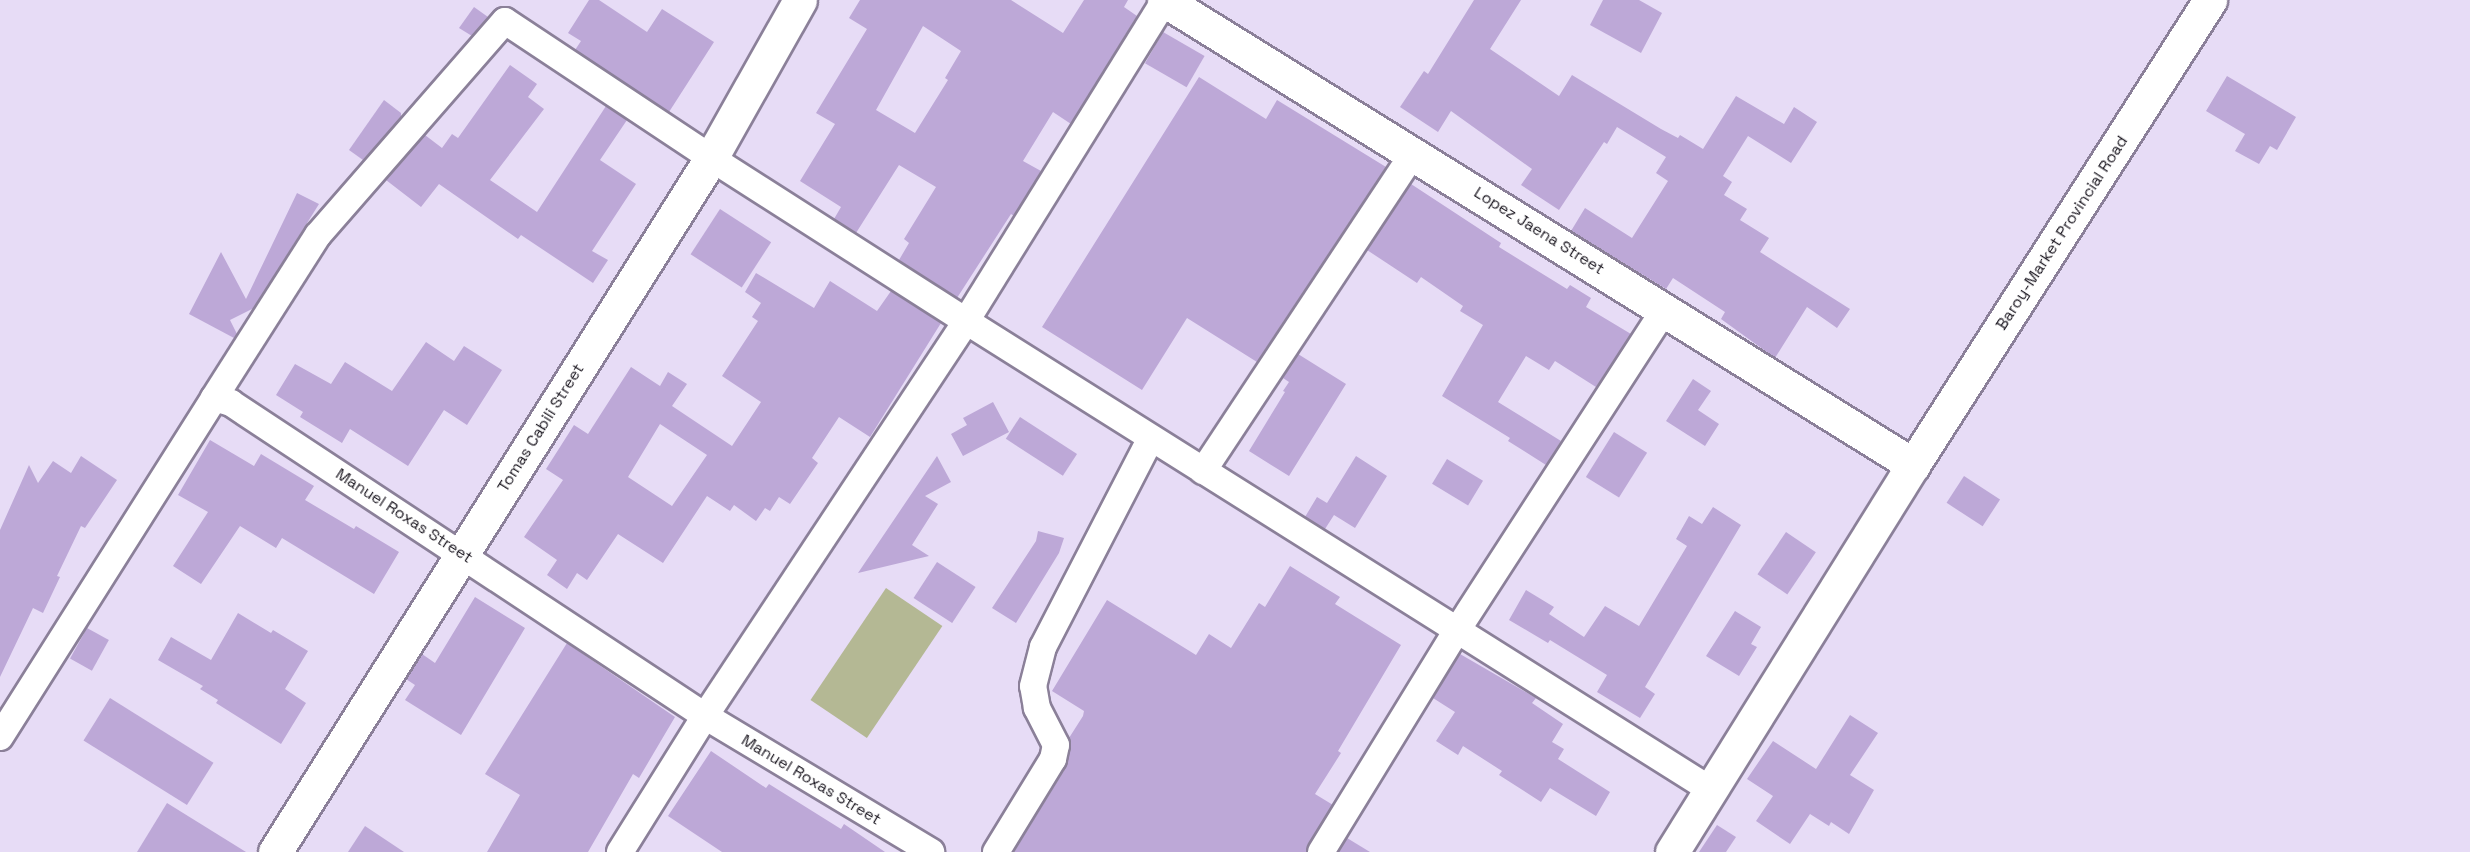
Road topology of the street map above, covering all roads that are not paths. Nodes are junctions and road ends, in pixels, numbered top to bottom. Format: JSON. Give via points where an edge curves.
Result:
{"nodes":[{"id":1,"x":800,"y":0,"type":"edge"},
{"id":2,"x":1165,"y":0,"type":"edge"},
{"id":3,"x":2210,"y":0,"type":"edge"},
{"id":4,"x":1414,"y":152,"type":"junction"},
{"id":5,"x":711,"y":158,"type":"junction"},
{"id":6,"x":1664,"y":310,"type":"junction"},
{"id":7,"x":966,"y":321,"type":"junction"},
{"id":8,"x":214,"y":398,"type":"junction"},
{"id":9,"x":1151,"y":438,"type":"junction"},
{"id":10,"x":1913,"y":465,"type":"junction"},
{"id":11,"x":1203,"y":471,"type":"junction"},
{"id":12,"x":461,"y":553,"type":"junction"},
{"id":13,"x":1456,"y":632,"type":"junction"},
{"id":14,"x":705,"y":716,"type":"junction"},
{"id":15,"x":0,"y":737,"type":"edge"},
{"id":16,"x":1711,"y":790,"type":"junction"},
{"id":17,"x":275,"y":852,"type":"edge"},
{"id":18,"x":620,"y":852,"type":"edge"},
{"id":19,"x":931,"y":852,"type":"edge"},
{"id":20,"x":996,"y":852,"type":"edge"},
{"id":21,"x":1321,"y":852,"type":"edge"},
{"id":22,"x":1672,"y":852,"type":"edge"}],
"edges":[{"from":1,"to":5,"type":"street","name":"Tomas Cabili Street"},
{"from":2,"to":4,"type":"street","name":"Lopez Jaena Street"},
{"from":2,"to":7,"type":"street"},
{"from":3,"to":10,"type":"street","name":"Baroy-Market Provincial Road"},
{"from":4,"to":6,"type":"street","name":"Lopez Jaena Street"},
{"from":4,"to":11,"type":"street"},
{"from":5,"to":7,"type":"street"},
{"from":5,"to":8,"type":"street","via":[[505,21],[318,235]]},
{"from":5,"to":12,"type":"street","name":"Tomas Cabili Street"},
{"from":6,"to":10,"type":"street","name":"Lopez Jaena Street"},
{"from":6,"to":13,"type":"street"},
{"from":7,"to":9,"type":"street"},
{"from":7,"to":14,"type":"street"},
{"from":8,"to":12,"type":"street","name":"Manuel Roxas Street","via":[[231,404]]},
{"from":8,"to":15,"type":"street"},
{"from":9,"to":11,"type":"street"},
{"from":9,"to":20,"type":"street","via":[[1043,647],[1033,686],[1037,708],[1056,746],[1053,759]]},
{"from":10,"to":16,"type":"street","name":"Baroy-Market Provincial Road"},
{"from":11,"to":13,"type":"street"},
{"from":12,"to":14,"type":"street","name":"Manuel Roxas Street"},
{"from":12,"to":17,"type":"street","name":"Tomas Cabili Street"},
{"from":13,"to":16,"type":"street"},
{"from":13,"to":21,"type":"street"},
{"from":14,"to":18,"type":"street"},
{"from":14,"to":19,"type":"street","name":"Manuel Roxas Street"},
{"from":16,"to":22,"type":"street","name":"Baroy-Market Provincial Road"}]}
